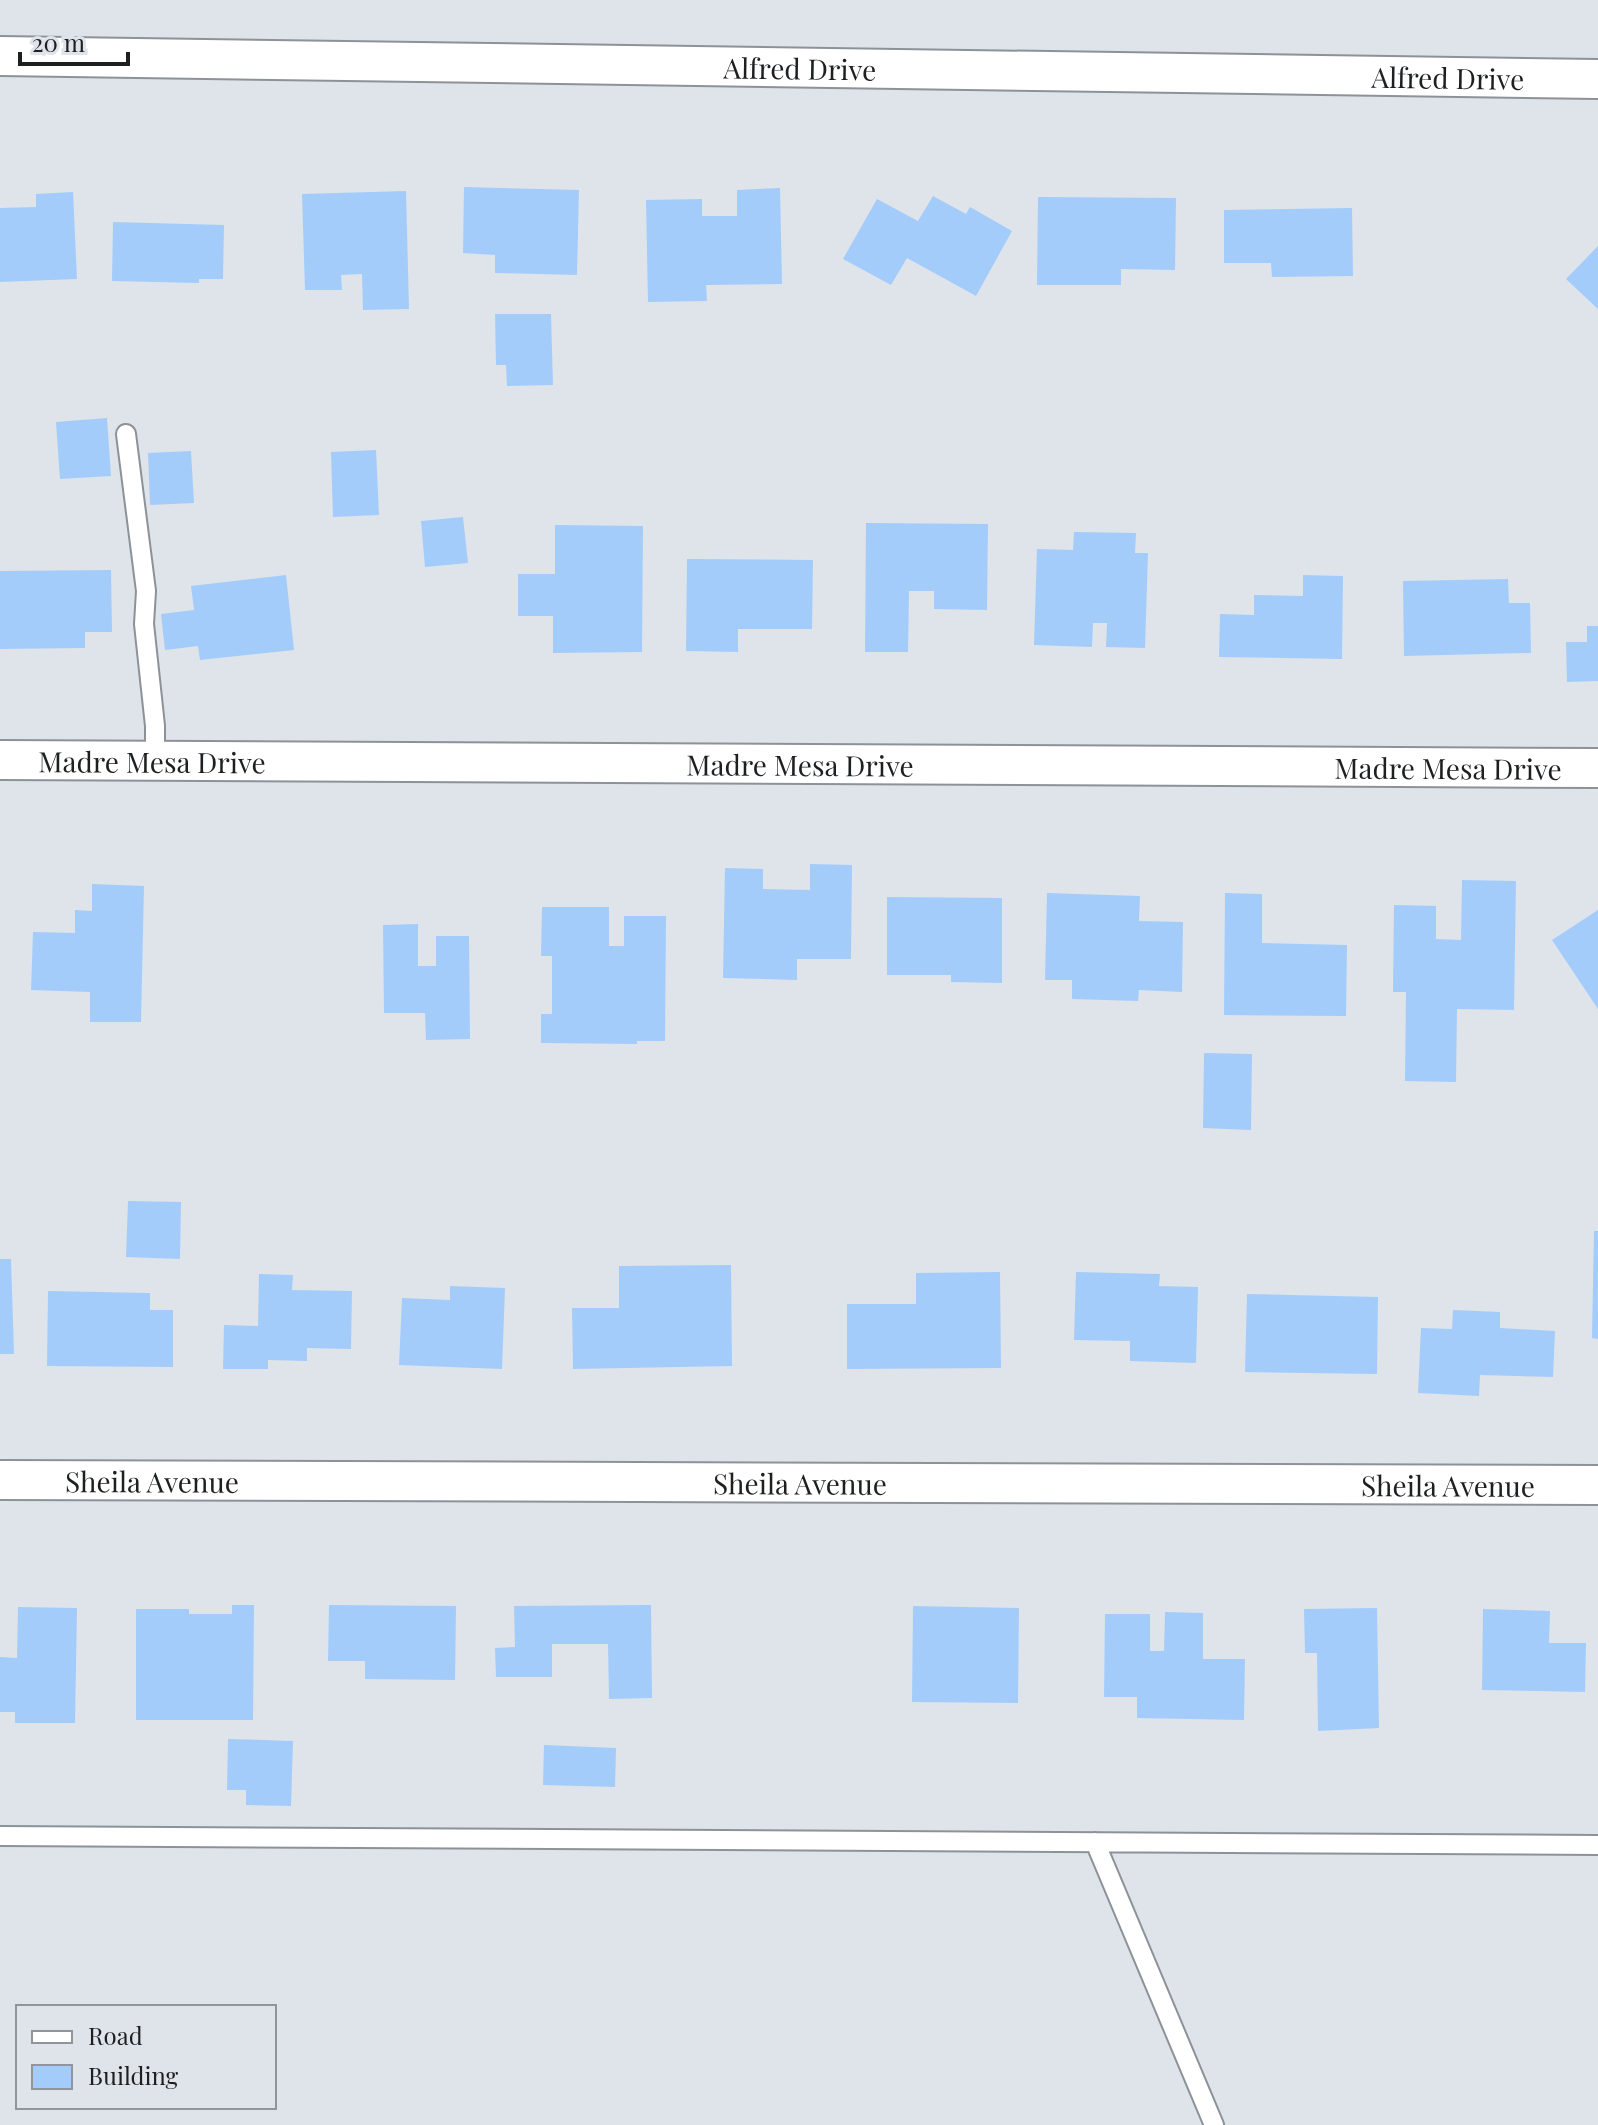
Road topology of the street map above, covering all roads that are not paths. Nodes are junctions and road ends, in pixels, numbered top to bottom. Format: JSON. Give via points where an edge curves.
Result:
{"nodes":[{"id":1,"x":0,"y":56,"type":"edge"},
{"id":2,"x":1598,"y":79,"type":"edge"},
{"id":3,"x":126,"y":434,"type":"dead end"},
{"id":4,"x":0,"y":760,"type":"edge"},
{"id":5,"x":155,"y":760,"type":"junction"},
{"id":6,"x":1598,"y":768,"type":"edge"},
{"id":7,"x":0,"y":1480,"type":"edge"},
{"id":8,"x":1598,"y":1485,"type":"edge"},
{"id":9,"x":0,"y":1836,"type":"edge"},
{"id":10,"x":1095,"y":1842,"type":"junction"},
{"id":11,"x":1598,"y":1845,"type":"edge"},
{"id":12,"x":1214,"y":2125,"type":"edge"}],
"edges":[{"from":1,"to":2,"type":"street","name":"Alfred Drive"},
{"from":3,"to":5,"type":"lane","via":[[146,591]]},
{"from":4,"to":5,"type":"street","name":"Madre Mesa Drive"},
{"from":5,"to":6,"type":"street","name":"Madre Mesa Drive"},
{"from":7,"to":8,"type":"street","name":"Sheila Avenue"},
{"from":9,"to":10,"type":"lane"},
{"from":10,"to":11,"type":"lane"},
{"from":10,"to":12,"type":"lane"}]}
